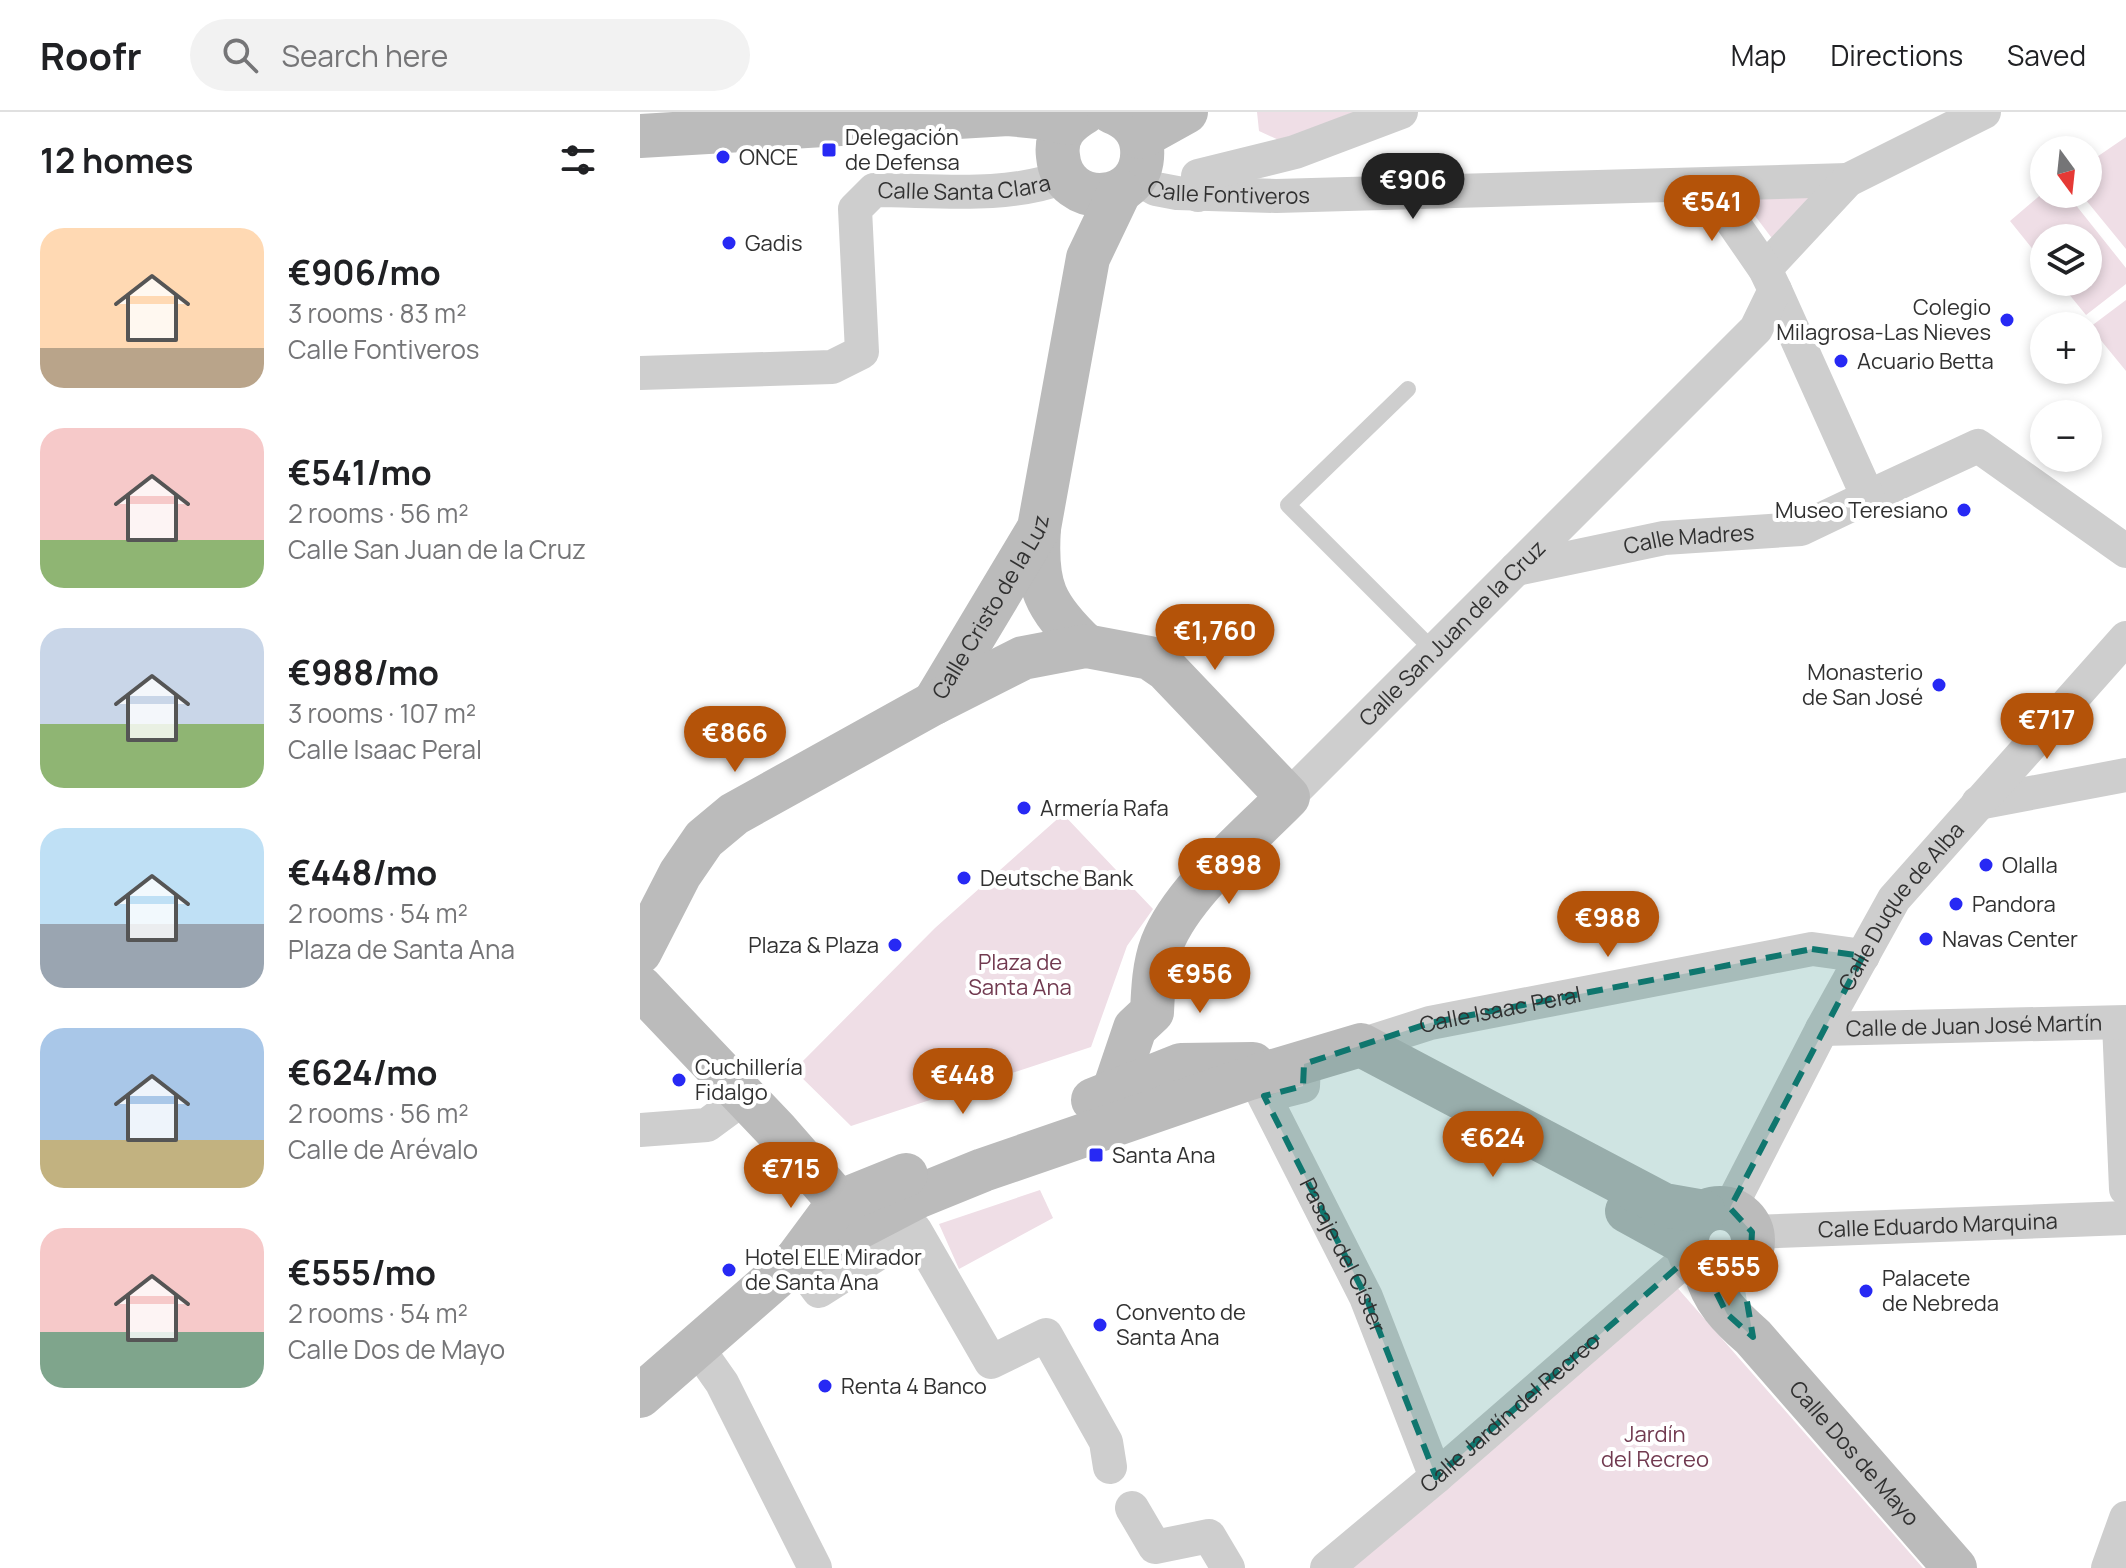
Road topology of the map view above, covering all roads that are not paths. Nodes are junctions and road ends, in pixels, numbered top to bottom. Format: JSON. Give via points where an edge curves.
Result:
{"nodes":[{"id":1,"x":1186,"y":112,"type":"edge"},
{"id":2,"x":1401,"y":112,"type":"edge"},
{"id":3,"x":1984,"y":112,"type":"edge"},
{"id":4,"x":889,"y":116,"type":"edge"},
{"id":5,"x":1076,"y":118,"type":"edge"},
{"id":6,"x":640,"y":136,"type":"edge"},
{"id":7,"x":1127,"y":154,"type":"edge"},
{"id":8,"x":1848,"y":180,"type":"junction"},
{"id":9,"x":1071,"y":184,"type":"junction"},
{"id":10,"x":1707,"y":185,"type":"junction"},
{"id":11,"x":1198,"y":195,"type":"junction"},
{"id":12,"x":1088,"y":258,"type":"junction"},
{"id":13,"x":1770,"y":279,"type":"junction"},
{"id":14,"x":640,"y":373,"type":"edge"},
{"id":15,"x":1408,"y":389,"type":"dead end"},
{"id":16,"x":1868,"y":497,"type":"junction"},
{"id":17,"x":1039,"y":528,"type":"junction"},
{"id":18,"x":2126,"y":551,"type":"edge"},
{"id":19,"x":1516,"y":569,"type":"junction"},
{"id":20,"x":2126,"y":638,"type":"edge"},
{"id":21,"x":1086,"y":646,"type":"junction"},
{"id":22,"x":1434,"y":651,"type":"junction"},
{"id":23,"x":934,"y":703,"type":"junction"},
{"id":24,"x":2126,"y":775,"type":"edge"},
{"id":25,"x":1288,"y":797,"type":"junction"},
{"id":26,"x":1978,"y":803,"type":"junction"},
{"id":27,"x":640,"y":952,"type":"edge"},
{"id":28,"x":1863,"y":956,"type":"junction"},
{"id":29,"x":640,"y":987,"type":"edge"},
{"id":30,"x":1152,"y":1012,"type":"junction"},
{"id":31,"x":2122,"y":1022,"type":"edge"},
{"id":32,"x":1822,"y":1029,"type":"junction"},
{"id":33,"x":1332,"y":1055,"type":"junction"},
{"id":34,"x":1181,"y":1065,"type":"junction"},
{"id":35,"x":1113,"y":1093,"type":"junction"},
{"id":36,"x":745,"y":1097,"type":"junction"},
{"id":37,"x":640,"y":1130,"type":"edge"},
{"id":38,"x":983,"y":1170,"type":"junction"},
{"id":39,"x":2126,"y":1189,"type":"edge"},
{"id":40,"x":919,"y":1196,"type":"junction"},
{"id":41,"x":839,"y":1202,"type":"junction"},
{"id":42,"x":2126,"y":1218,"type":"edge"},
{"id":43,"x":1716,"y":1241,"type":"junction"},
{"id":44,"x":796,"y":1260,"type":"junction"},
{"id":45,"x":696,"y":1346,"type":"junction"},
{"id":46,"x":640,"y":1396,"type":"edge"},
{"id":47,"x":1110,"y":1467,"type":"dead end"},
{"id":48,"x":1436,"y":1477,"type":"junction"},
{"id":49,"x":1132,"y":1508,"type":"dead end"},
{"id":50,"x":2126,"y":1518,"type":"edge"},
{"id":51,"x":815,"y":1568,"type":"edge"},
{"id":52,"x":1228,"y":1568,"type":"edge"},
{"id":53,"x":1327,"y":1568,"type":"edge"},
{"id":54,"x":1955,"y":1568,"type":"edge"},
{"id":55,"x":2108,"y":1568,"type":"edge"}],
"edges":[{"from":1,"to":7,"type":"street"},
{"from":2,"to":11,"type":"street","via":[[1295,152],[1198,176]]},
{"from":3,"to":8,"type":"street","name":"Calle San Juan de la Cruz"},
{"from":4,"to":5,"type":"street"},
{"from":4,"to":6,"type":"street"},
{"from":5,"to":9,"type":"street","name":"Calle Cristo de la Luz","via":[[1058,139],[1057,157]]},
{"from":7,"to":9,"type":"street","via":[[1099,195]]},
{"from":7,"to":11,"type":"street","name":"Calle Fontiveros","via":[[1156,189]]},
{"from":7,"to":12,"type":"street","name":"Calle Cristo de la Luz"},
{"from":8,"to":10,"type":"street","name":"Calle San Juan de la Cruz"},
{"from":8,"to":13,"type":"street","name":"Calle San Juan de la Cruz"},
{"from":9,"to":12,"type":"street","name":"Calle Cristo de la Luz"},
{"from":9,"to":14,"type":"street","name":"Calle Santa Clara","via":[[1011,191],[874,190],[855,209],[862,352],[832,367]]},
{"from":10,"to":11,"type":"street","name":"Calle Fontiveros"},
{"from":10,"to":13,"type":"street"},
{"from":12,"to":17,"type":"street","name":"Calle Cristo de la Luz"},
{"from":13,"to":16,"type":"street"},
{"from":13,"to":19,"type":"street","name":"Calle San Juan de la Cruz","via":[[1756,329]]},
{"from":15,"to":22,"type":"lane","via":[[1288,505]]},
{"from":16,"to":18,"type":"street","name":"Calle Madres","via":[[1978,446]]},
{"from":16,"to":19,"type":"street","name":"Calle Madres","via":[[1801,529],[1664,538]]},
{"from":17,"to":21,"type":"street","via":[[1037,561],[1044,595],[1055,615]]},
{"from":17,"to":23,"type":"street","name":"Calle Cristo de la Luz"},
{"from":19,"to":22,"type":"street","name":"Calle San Juan de la Cruz"},
{"from":20,"to":26,"type":"street","name":"Calle Duque de Alba"},
{"from":21,"to":23,"type":"street","via":[[1023,658]]},
{"from":21,"to":25,"type":"street","via":[[1150,658],[1166,669]]},
{"from":22,"to":25,"type":"street","name":"Calle San Juan de la Cruz"},
{"from":23,"to":27,"type":"street","name":"Calle Cristo de la Luz","via":[[734,814],[704,839]]},
{"from":24,"to":26,"type":"street"},
{"from":25,"to":30,"type":"street","name":"Calle San Juan de la Cruz","via":[[1178,916],[1162,943]]},
{"from":26,"to":28,"type":"street","name":"Calle Duque de Alba","via":[[1894,899]]},
{"from":28,"to":32,"type":"street","name":"Calle Duque de Alba"},
{"from":28,"to":33,"type":"street","name":"Calle Isaac Peral","via":[[1812,949],[1430,1023]]},
{"from":29,"to":36,"type":"street"},
{"from":30,"to":34,"type":"street","via":[[1166,1022]]},
{"from":30,"to":35,"type":"street","via":[[1135,1028]]},
{"from":31,"to":32,"type":"street","name":"Calle de Juan José Martín"},
{"from":31,"to":39,"type":"street"},
{"from":32,"to":43,"type":"street","name":"Calle Duque de Alba"},
{"from":33,"to":34,"type":"street"},
{"from":33,"to":38,"type":"street"},
{"from":33,"to":43,"type":"street"},
{"from":33,"to":48,"type":"street","name":"Pasaje del Císter","via":[[1303,1086],[1264,1096],[1366,1297]]},
{"from":34,"to":35,"type":"street"},
{"from":34,"to":38,"type":"street","via":[[1160,1093],[1026,1145]]},
{"from":35,"to":41,"type":"street"},
{"from":36,"to":37,"type":"street","via":[[707,1125]]},
{"from":36,"to":41,"type":"street"},
{"from":38,"to":40,"type":"street"},
{"from":40,"to":41,"type":"street"},
{"from":40,"to":44,"type":"street"},
{"from":41,"to":44,"type":"street"},
{"from":42,"to":43,"type":"street","name":"Calle Eduardo Marquina"},
{"from":43,"to":48,"type":"street","name":"Calle Jardín del Recreo"},
{"from":43,"to":54,"type":"street","name":"Calle Dos de Mayo","via":[[1753,1337]]},
{"from":44,"to":45,"type":"street"},
{"from":44,"to":47,"type":"street","via":[[819,1291],[915,1230],[991,1362],[1046,1335],[1106,1442]]},
{"from":45,"to":46,"type":"street"},
{"from":45,"to":51,"type":"street","via":[[722,1383]]},
{"from":48,"to":53,"type":"street","name":"Calle Jardín del Recreo"},
{"from":49,"to":52,"type":"street","via":[[1155,1547],[1209,1536]]},
{"from":50,"to":55,"type":"street"}]}
